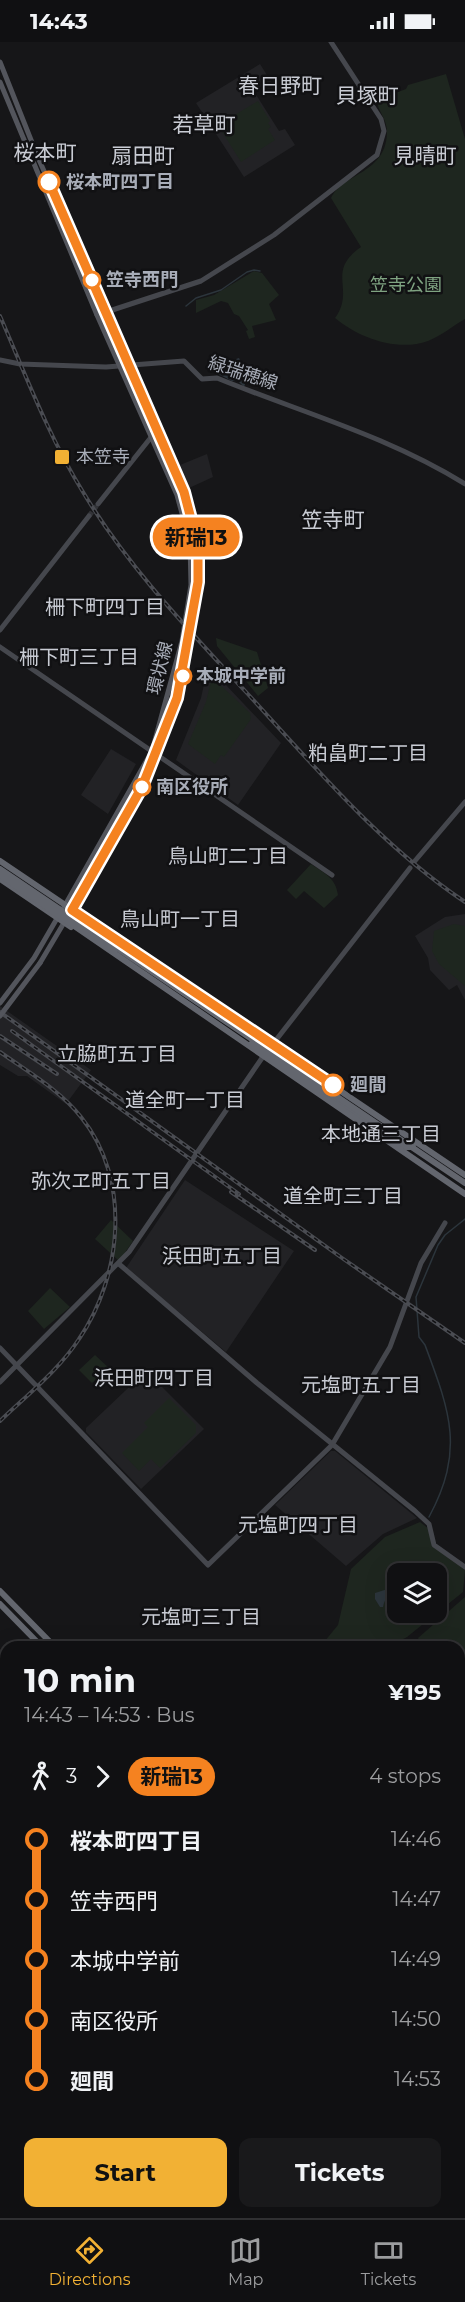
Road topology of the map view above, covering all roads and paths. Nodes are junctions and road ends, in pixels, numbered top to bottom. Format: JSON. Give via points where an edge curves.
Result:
{"nodes":[{"id":1,"x":331,"y":42,"type":"edge"},
{"id":2,"x":0,"y":62,"type":"edge"},
{"id":3,"x":0,"y":82,"type":"edge"},
{"id":4,"x":106,"y":312,"type":"junction"},
{"id":5,"x":97,"y":315,"type":"junction"},
{"id":6,"x":0,"y":360,"type":"edge"},
{"id":7,"x":129,"y":366,"type":"junction"},
{"id":8,"x":120,"y":367,"type":"junction"},
{"id":9,"x":156,"y":431,"type":"junction"},
{"id":10,"x":150,"y":436,"type":"junction"},
{"id":11,"x":465,"y":484,"type":"edge"},
{"id":12,"x":98,"y":504,"type":"tunnel mouth"},
{"id":13,"x":89,"y":516,"type":"tunnel mouth"},
{"id":14,"x":0,"y":630,"type":"edge"},
{"id":15,"x":0,"y":647,"type":"edge"},
{"id":16,"x":154,"y":753,"type":"junction"},
{"id":17,"x":465,"y":802,"type":"edge"},
{"id":18,"x":0,"y":861,"type":"edge"},
{"id":19,"x":0,"y":868,"type":"edge"},
{"id":20,"x":332,"y":875,"type":"dead end"},
{"id":21,"x":0,"y":877,"type":"edge"},
{"id":22,"x":65,"y":905,"type":"junction"},
{"id":23,"x":72,"y":910,"type":"junction"},
{"id":24,"x":57,"y":918,"type":"junction"},
{"id":25,"x":64,"y":923,"type":"junction"},
{"id":26,"x":0,"y":1003,"type":"edge"},
{"id":27,"x":206,"y":1008,"type":"junction"},
{"id":28,"x":0,"y":1016,"type":"edge"},
{"id":29,"x":271,"y":1045,"type":"junction"},
{"id":30,"x":262,"y":1058,"type":"junction"},
{"id":31,"x":420,"y":1145,"type":"junction"},
{"id":32,"x":465,"y":1175,"type":"edge"},
{"id":33,"x":465,"y":1183,"type":"edge"},
{"id":34,"x":465,"y":1196,"type":"edge"},
{"id":35,"x":445,"y":1223,"type":"dead end"},
{"id":36,"x":119,"y":1264,"type":"junction"},
{"id":37,"x":0,"y":1348,"type":"edge"},
{"id":38,"x":17,"y":1366,"type":"junction"},
{"id":39,"x":0,"y":1382,"type":"edge"},
{"id":40,"x":332,"y":1445,"type":"junction"},
{"id":41,"x":465,"y":1567,"type":"edge"},
{"id":42,"x":0,"y":1591,"type":"edge"},
{"id":43,"x":0,"y":1604,"type":"edge"},
{"id":44,"x":36,"y":1641,"type":"edge"},
{"id":45,"x":49,"y":1641,"type":"edge"}],
"edges":[{"from":1,"to":4,"type":"street","via":[[381,119],[384,131],[377,155],[274,235],[201,281]]},
{"from":2,"to":4,"type":"main road","name":"環状線"},
{"from":3,"to":5,"type":"main road","name":"環状線"},
{"from":4,"to":5,"type":"street"},
{"from":4,"to":7,"type":"main road","name":"環状線"},
{"from":5,"to":8,"type":"main road","name":"環状線"},
{"from":6,"to":8,"type":"street","name":"緑瑞穂線"},
{"from":7,"to":8,"type":"street","name":"緑瑞穂線"},
{"from":7,"to":9,"type":"main road","name":"環状線"},
{"from":7,"to":11,"type":"street","name":"緑瑞穂線","via":[[184,361],[202,379],[217,378],[418,456]]},
{"from":8,"to":10,"type":"main road","name":"環状線"},
{"from":9,"to":10,"type":"street"},
{"from":9,"to":16,"type":"main road","name":"環状線","via":[[191,513],[198,546],[198,582],[184,671]]},
{"from":10,"to":12,"type":"street"},
{"from":10,"to":16,"type":"main road","name":"環状線","via":[[184,518],[191,566],[182,641]]},
{"from":13,"to":14,"type":"street"},
{"from":15,"to":16,"type":"street"},
{"from":16,"to":20,"type":"street"},
{"from":16,"to":22,"type":"main road","name":"環状線"},
{"from":16,"to":23,"type":"main road","name":"環状線","via":[[142,787]]},
{"from":17,"to":29,"type":"street"},
{"from":18,"to":22,"type":"highway"},
{"from":19,"to":27,"type":"highway","bridge":true},
{"from":21,"to":24,"type":"highway"},
{"from":21,"to":34,"type":"highway","bridge":true},
{"from":22,"to":23,"type":"highway"},
{"from":22,"to":24,"type":"main road","name":"環状線"},
{"from":23,"to":25,"type":"main road","name":"環状線"},
{"from":23,"to":29,"type":"highway"},
{"from":24,"to":25,"type":"highway"},
{"from":24,"to":26,"type":"main road","name":"環状線","via":[[34,958]]},
{"from":25,"to":28,"type":"main road","name":"環状線","bridge":true},
{"from":25,"to":30,"type":"highway"},
{"from":27,"to":31,"type":"highway","bridge":true,"via":[[406,1147]]},
{"from":27,"to":33,"type":"highway","bridge":true},
{"from":29,"to":30,"type":"street"},
{"from":29,"to":31,"type":"highway"},
{"from":30,"to":34,"type":"highway"},
{"from":30,"to":36,"type":"street"},
{"from":31,"to":32,"type":"highway"},
{"from":35,"to":40,"type":"street","via":[[426,1251],[390,1347]]},
{"from":36,"to":38,"type":"street"},
{"from":36,"to":40,"type":"street"},
{"from":37,"to":38,"type":"street"},
{"from":38,"to":39,"type":"street"},
{"from":38,"to":40,"type":"street","via":[[208,1565]]},
{"from":40,"to":41,"type":"street","via":[[415,1511],[429,1524],[434,1545]]},
{"from":42,"to":45,"type":"highway"},
{"from":43,"to":44,"type":"highway"}]}
